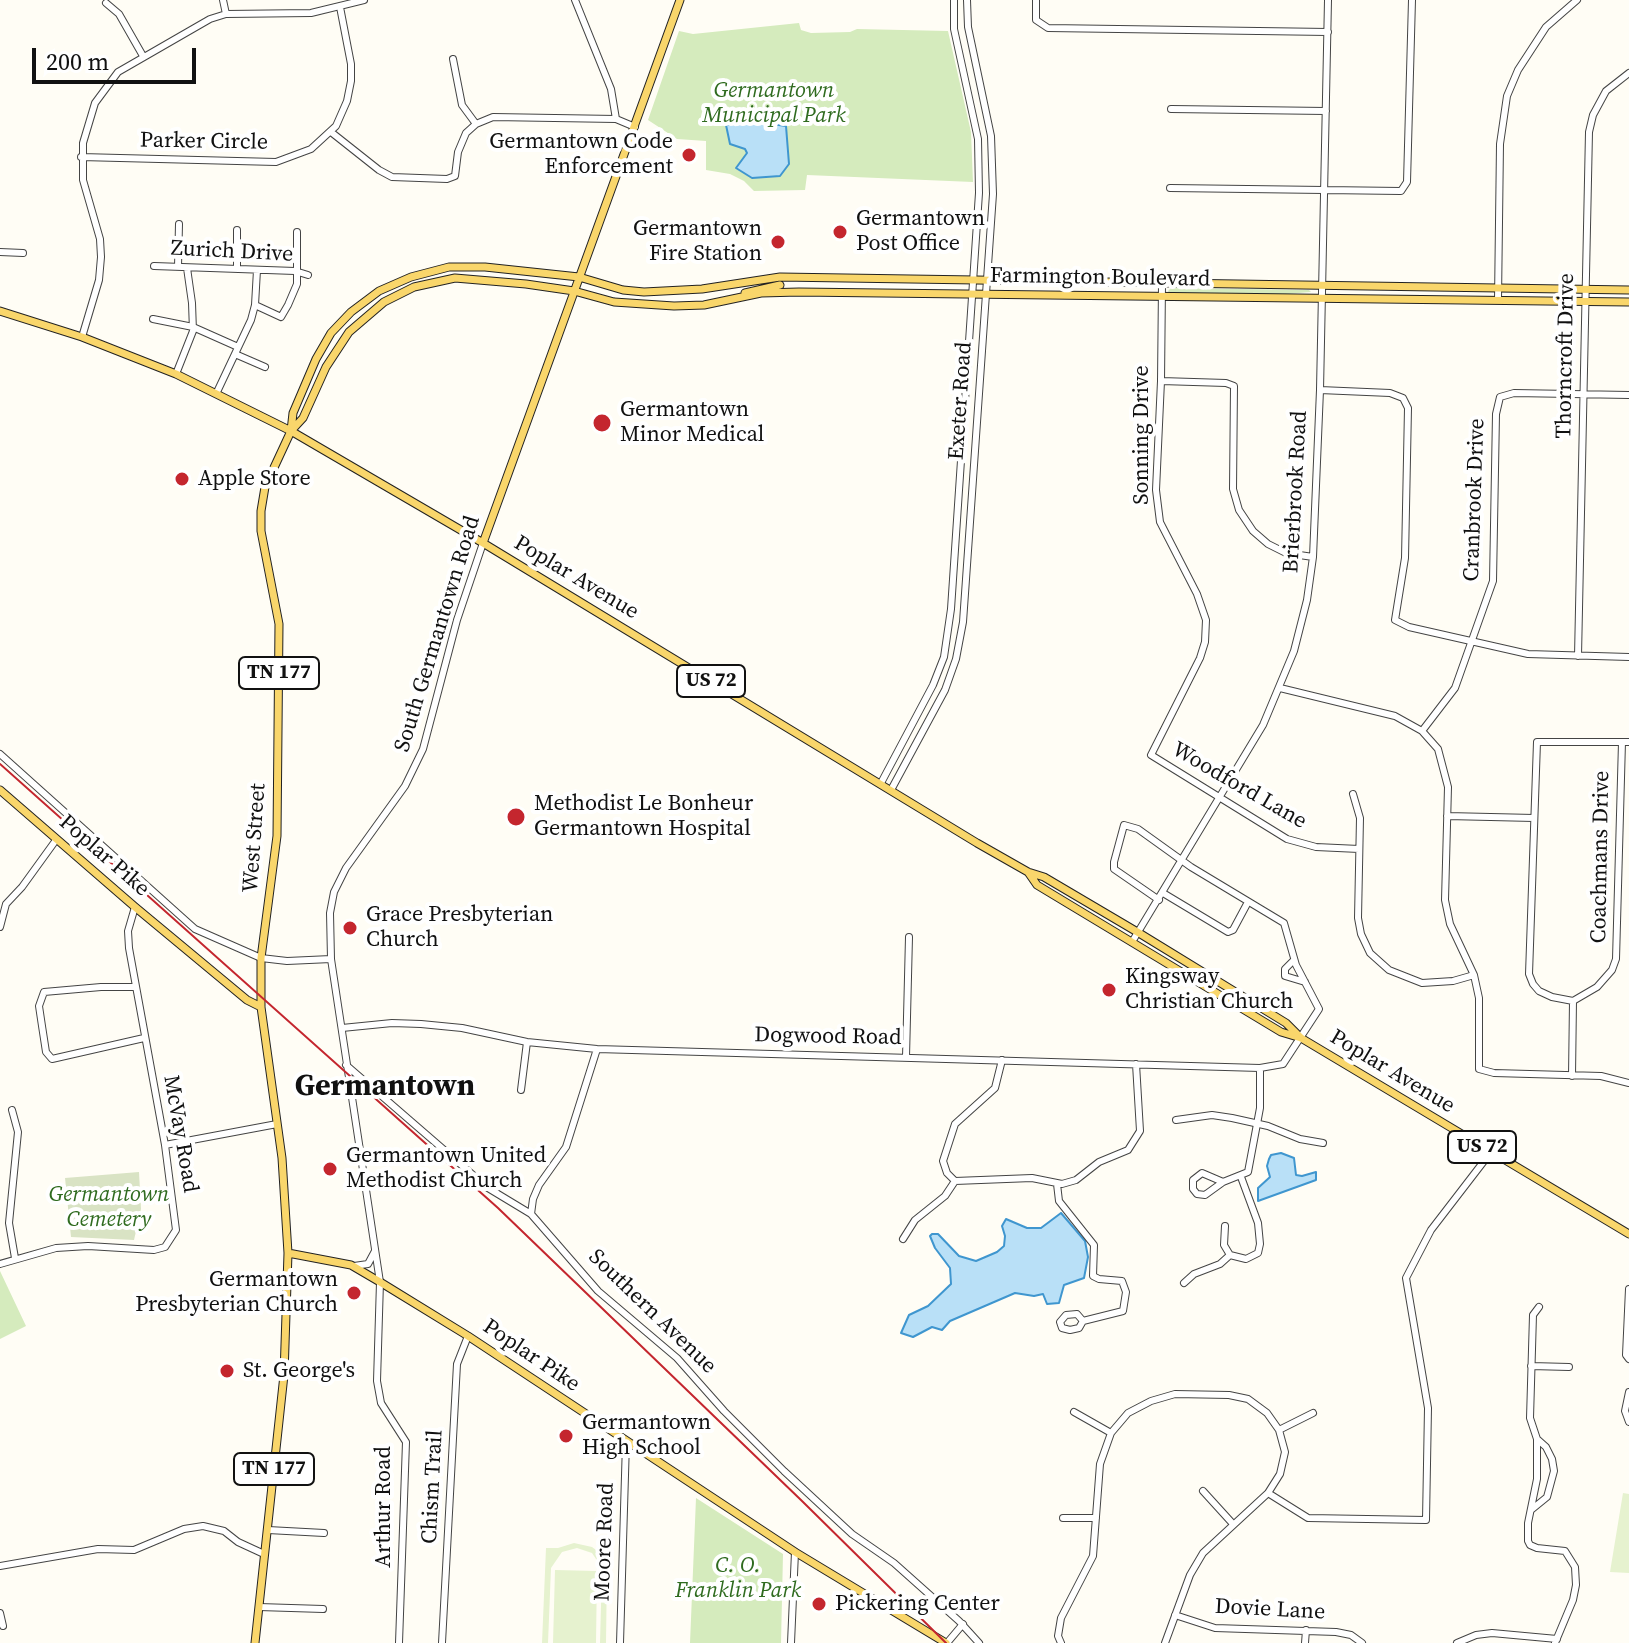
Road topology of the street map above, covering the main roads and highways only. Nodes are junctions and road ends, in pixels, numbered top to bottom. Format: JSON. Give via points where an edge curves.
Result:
{"nodes":[{"id":1,"x":680,"y":0,"type":"edge"},
{"id":2,"x":579,"y":277,"type":"junction"},
{"id":3,"x":808,"y":278,"type":"junction"},
{"id":4,"x":865,"y":278,"type":"junction"},
{"id":5,"x":780,"y":285,"type":"junction"},
{"id":6,"x":1629,"y":290,"type":"edge"},
{"id":7,"x":574,"y":291,"type":"junction"},
{"id":8,"x":844,"y":292,"type":"junction"},
{"id":9,"x":865,"y":293,"type":"junction"},
{"id":10,"x":1629,"y":302,"type":"edge"},
{"id":11,"x":0,"y":311,"type":"edge"},
{"id":12,"x":291,"y":431,"type":"junction"},
{"id":13,"x":483,"y":543,"type":"junction"},
{"id":14,"x":0,"y":790,"type":"edge"},
{"id":15,"x":1028,"y":872,"type":"junction"},
{"id":16,"x":261,"y":1007,"type":"junction"},
{"id":17,"x":1301,"y":1038,"type":"junction"},
{"id":18,"x":1629,"y":1234,"type":"edge"},
{"id":19,"x":288,"y":1253,"type":"junction"},
{"id":20,"x":255,"y":1643,"type":"edge"},
{"id":21,"x":946,"y":1643,"type":"edge"}],
"edges":[{"from":1,"to":2,"type":"main road","name":"South Germantown Road"},
{"from":2,"to":5,"type":"main road","name":"Farmington Boulevard","via":[[644,292]]},
{"from":2,"to":7,"type":"main road","name":"South Germantown Road"},
{"from":2,"to":12,"type":"main road","name":"Farmington Boulevard","via":[[449,267],[379,291],[331,333],[293,413]]},
{"from":3,"to":4,"type":"main road","name":"Farmington Boulevard"},
{"from":3,"to":5,"type":"main road","name":"Farmington Boulevard"},
{"from":3,"to":8,"type":"main road","via":[[813,286]]},
{"from":4,"to":6,"type":"main road","name":"Farmington Boulevard"},
{"from":4,"to":9,"type":"main road"},
{"from":5,"to":7,"type":"main road","name":"Farmington Boulevard","via":[[704,305],[614,302]]},
{"from":5,"to":8,"type":"main road","name":"Farmington Boulevard"},
{"from":7,"to":12,"type":"main road","name":"Farmington Boulevard","via":[[455,278],[414,287],[370,312],[349,332]]},
{"from":7,"to":13,"type":"main road","name":"South Germantown Road"},
{"from":8,"to":9,"type":"main road","name":"Farmington Boulevard"},
{"from":9,"to":10,"type":"main road","name":"Farmington Boulevard"},
{"from":11,"to":12,"type":"main road","name":"Poplar Avenue","number":"US 72","via":[[176,374]]},
{"from":12,"to":13,"type":"main road","name":"Poplar Avenue","number":"US 72"},
{"from":12,"to":16,"type":"main road","name":"West Street","number":"TN 177","via":[[268,478],[261,511],[279,624],[277,836],[261,958]]},
{"from":13,"to":15,"type":"main road","name":"Poplar Avenue","number":"US 72"},
{"from":14,"to":16,"type":"main road","name":"Poplar Pike"},
{"from":15,"to":17,"type":"main road","name":"Poplar Avenue","number":"US 72","via":[[1139,933],[1286,1023]]},
{"from":15,"to":17,"type":"main road","name":"Poplar Avenue","via":[[1037,885],[1281,1032]]},
{"from":16,"to":19,"type":"main road","name":"West Street","number":"TN 177","via":[[285,1189]]},
{"from":17,"to":18,"type":"main road","name":"Poplar Avenue","number":"US 72"},
{"from":19,"to":20,"type":"main road","number":"TN 177","via":[[284,1375]]},
{"from":19,"to":21,"type":"main road","name":"Poplar Pike","via":[[351,1265],[380,1282],[795,1552]]}]}
